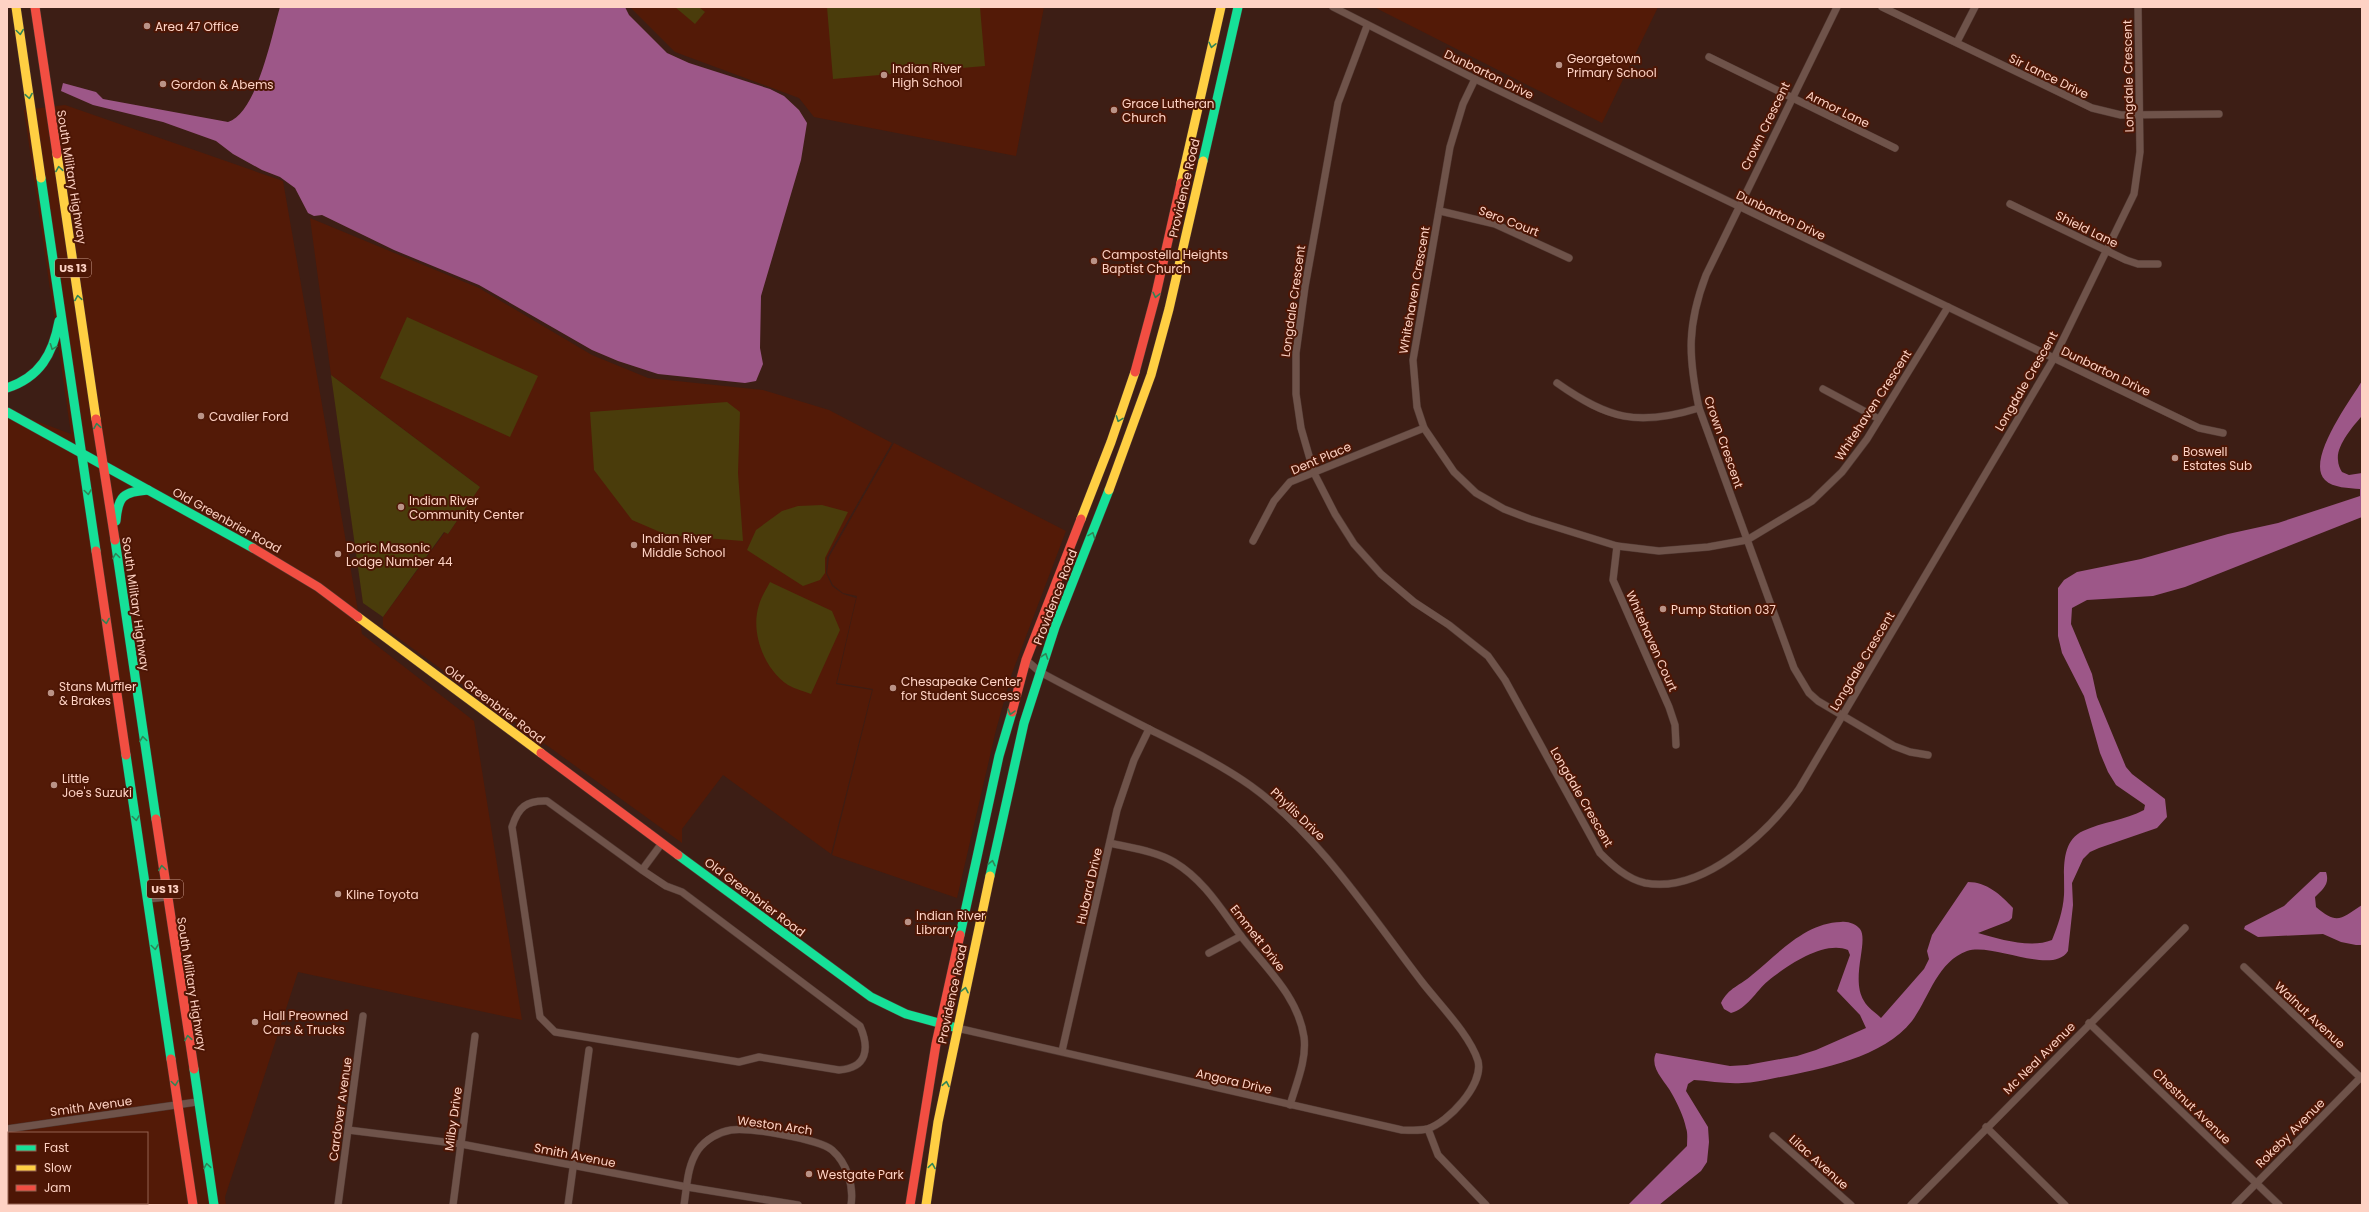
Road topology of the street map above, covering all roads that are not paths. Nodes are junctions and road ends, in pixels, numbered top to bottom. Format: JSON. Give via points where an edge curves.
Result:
{"nodes":[{"id":1,"x":16,"y":7,"type":"edge"},
{"id":2,"x":35,"y":7,"type":"edge"},
{"id":3,"x":1221,"y":7,"type":"edge"},
{"id":4,"x":1238,"y":7,"type":"edge"},
{"id":5,"x":1334,"y":7,"type":"edge"},
{"id":6,"x":1837,"y":7,"type":"edge"},
{"id":7,"x":1882,"y":7,"type":"edge"},
{"id":8,"x":1975,"y":7,"type":"edge"},
{"id":9,"x":2138,"y":7,"type":"edge"},
{"id":10,"x":1367,"y":26,"type":"junction"},
{"id":11,"x":1957,"y":42,"type":"junction"},
{"id":12,"x":42,"y":54,"type":"junction"},
{"id":13,"x":24,"y":57,"type":"junction"},
{"id":14,"x":1709,"y":57,"type":"dead end"},
{"id":15,"x":1475,"y":80,"type":"junction"},
{"id":16,"x":1790,"y":98,"type":"junction"},
{"id":17,"x":2140,"y":114,"type":"junction"},
{"id":18,"x":2219,"y":114,"type":"dead end"},
{"id":19,"x":1894,"y":148,"type":"dead end"},
{"id":20,"x":2010,"y":204,"type":"dead end"},
{"id":21,"x":1738,"y":207,"type":"junction"},
{"id":22,"x":1440,"y":211,"type":"junction"},
{"id":23,"x":2107,"y":251,"type":"junction"},
{"id":24,"x":1569,"y":258,"type":"dead end"},
{"id":25,"x":2158,"y":264,"type":"dead end"},
{"id":26,"x":1948,"y":307,"type":"junction"},
{"id":27,"x":61,"y":309,"type":"junction"},
{"id":28,"x":2054,"y":358,"type":"junction"},
{"id":29,"x":1557,"y":383,"type":"dead end"},
{"id":30,"x":7,"y":388,"type":"edge"},
{"id":31,"x":1823,"y":389,"type":"dead end"},
{"id":32,"x":1699,"y":408,"type":"junction"},
{"id":33,"x":7,"y":412,"type":"edge"},
{"id":34,"x":1879,"y":419,"type":"junction"},
{"id":35,"x":1424,"y":428,"type":"junction"},
{"id":36,"x":2223,"y":433,"type":"dead end"},
{"id":37,"x":82,"y":453,"type":"junction"},
{"id":38,"x":103,"y":465,"type":"junction"},
{"id":39,"x":1314,"y":473,"type":"junction"},
{"id":40,"x":148,"y":490,"type":"junction"},
{"id":41,"x":113,"y":531,"type":"junction"},
{"id":42,"x":1747,"y":540,"type":"junction"},
{"id":43,"x":1253,"y":541,"type":"dead end"},
{"id":44,"x":1618,"y":546,"type":"junction"},
{"id":45,"x":1026,"y":660,"type":"junction"},
{"id":46,"x":1040,"y":672,"type":"junction"},
{"id":47,"x":1843,"y":715,"type":"junction"},
{"id":48,"x":1149,"y":729,"type":"junction"},
{"id":49,"x":1676,"y":745,"type":"dead end"},
{"id":50,"x":1928,"y":755,"type":"dead end"},
{"id":51,"x":662,"y":843,"type":"junction"},
{"id":52,"x":1110,"y":843,"type":"junction"},
{"id":53,"x":642,"y":870,"type":"junction"},
{"id":54,"x":167,"y":897,"type":"junction"},
{"id":55,"x":148,"y":899,"type":"junction"},
{"id":56,"x":2185,"y":928,"type":"dead end"},
{"id":57,"x":1241,"y":936,"type":"junction"},
{"id":58,"x":1209,"y":953,"type":"dead end"},
{"id":59,"x":2244,"y":967,"type":"dead end"},
{"id":60,"x":363,"y":1016,"type":"dead end"},
{"id":61,"x":2089,"y":1023,"type":"junction"},
{"id":62,"x":940,"y":1025,"type":"junction"},
{"id":63,"x":957,"y":1028,"type":"junction"},
{"id":64,"x":475,"y":1036,"type":"dead end"},
{"id":65,"x":589,"y":1050,"type":"dead end"},
{"id":66,"x":1062,"y":1051,"type":"junction"},
{"id":67,"x":1478,"y":1068,"type":"joint"},
{"id":68,"x":2361,"y":1078,"type":"edge"},
{"id":69,"x":197,"y":1102,"type":"junction"},
{"id":70,"x":178,"y":1104,"type":"junction"},
{"id":71,"x":1290,"y":1105,"type":"junction"},
{"id":72,"x":1986,"y":1127,"type":"junction"},
{"id":73,"x":7,"y":1129,"type":"edge"},
{"id":74,"x":1428,"y":1129,"type":"junction"},
{"id":75,"x":348,"y":1130,"type":"junction"},
{"id":76,"x":1773,"y":1136,"type":"dead end"},
{"id":77,"x":461,"y":1144,"type":"junction"},
{"id":78,"x":573,"y":1166,"type":"junction"},
{"id":79,"x":2256,"y":1182,"type":"junction"},
{"id":80,"x":687,"y":1187,"type":"junction"},
{"id":81,"x":193,"y":1205,"type":"edge"},
{"id":82,"x":214,"y":1205,"type":"edge"},
{"id":83,"x":338,"y":1205,"type":"edge"},
{"id":84,"x":453,"y":1205,"type":"edge"},
{"id":85,"x":568,"y":1205,"type":"edge"},
{"id":86,"x":684,"y":1205,"type":"edge"},
{"id":87,"x":798,"y":1205,"type":"edge"},
{"id":88,"x":851,"y":1205,"type":"edge"},
{"id":89,"x":910,"y":1205,"type":"edge"},
{"id":90,"x":926,"y":1205,"type":"edge"},
{"id":91,"x":1486,"y":1205,"type":"edge"},
{"id":92,"x":1851,"y":1205,"type":"edge"},
{"id":93,"x":1911,"y":1205,"type":"edge"},
{"id":94,"x":2065,"y":1205,"type":"edge"},
{"id":95,"x":2235,"y":1205,"type":"edge"},
{"id":96,"x":2279,"y":1205,"type":"edge"}],
"edges":[{"from":1,"to":13,"type":"main road","number":"US 13","one_way":true},
{"from":2,"to":12,"type":"main road","name":"South Military Highway","number":"US 13"},
{"from":3,"to":45,"type":"main road","name":"Providence Road","one_way":true,"via":[[1157,288],[1137,364],[1111,442]]},
{"from":46,"to":4,"type":"main road","name":"Providence Road","one_way":true,"via":[[1151,375]]},
{"from":5,"to":10,"type":"street","name":"Dunbarton Drive"},
{"from":6,"to":16,"type":"street","name":"Crown Crescent"},
{"from":7,"to":11,"type":"street","name":"Sir Lance Drive"},
{"from":8,"to":11,"type":"street"},
{"from":9,"to":17,"type":"street","name":"Longdale Crescent"},
{"from":10,"to":15,"type":"street","name":"Dunbarton Drive"},
{"from":10,"to":39,"type":"street","name":"Longdale Crescent","via":[[1349,70],[1331,136],[1296,353],[1296,394],[1301,428]]},
{"from":11,"to":17,"type":"street","name":"Sir Lance Drive","via":[[2079,104],[2106,112]]},
{"from":12,"to":13,"type":"main road"},
{"from":38,"to":12,"type":"main road","name":"South Military Highway","number":"US 13","one_way":true},
{"from":13,"to":27,"type":"main road","number":"US 13","one_way":true},
{"from":14,"to":16,"type":"street","name":"Armor Lane"},
{"from":15,"to":21,"type":"street","name":"Dunbarton Drive"},
{"from":15,"to":22,"type":"street","name":"Whitehaven Crescent","via":[[1463,104],[1455,130]]},
{"from":16,"to":19,"type":"street","name":"Armor Lane"},
{"from":16,"to":21,"type":"street","name":"Crown Crescent"},
{"from":17,"to":18,"type":"street","name":"Sir Lance Drive"},
{"from":17,"to":23,"type":"street","name":"Longdale Crescent","via":[[2138,181]]},
{"from":20,"to":23,"type":"street","name":"Shield Lane"},
{"from":21,"to":26,"type":"street","name":"Dunbarton Drive"},
{"from":21,"to":32,"type":"street","name":"Crown Crescent","via":[[1696,301],[1691,328],[1693,375]]},
{"from":22,"to":24,"type":"street","name":"Sero Court","via":[[1495,224]]},
{"from":22,"to":35,"type":"street","name":"Whitehaven Crescent","via":[[1413,360],[1417,407]]},
{"from":23,"to":25,"type":"street","name":"Shield Lane","via":[[2138,264]]},
{"from":23,"to":28,"type":"street","name":"Longdale Crescent"},
{"from":26,"to":28,"type":"street","name":"Dunbarton Drive"},
{"from":26,"to":34,"type":"street","name":"Whitehaven Crescent"},
{"from":27,"to":30,"type":"main road","one_way":true,"via":[[57,336],[42,368],[20,385]]},
{"from":27,"to":37,"type":"main road","number":"US 13"},
{"from":28,"to":36,"type":"street","name":"Dunbarton Drive","via":[[2199,428]]},
{"from":28,"to":47,"type":"street","name":"Longdale Crescent"},
{"from":29,"to":32,"type":"street","via":[[1582,401],[1602,411],[1627,416],[1672,416]]},
{"from":31,"to":34,"type":"street"},
{"from":32,"to":42,"type":"street","name":"Crown Crescent"},
{"from":33,"to":37,"type":"main road","name":"Old Greenbrier Road"},
{"from":34,"to":42,"type":"street","name":"Whitehaven Crescent","via":[[1853,458],[1828,488],[1812,501]]},
{"from":35,"to":39,"type":"street","name":"Dent Place"},
{"from":35,"to":44,"type":"street","name":"Whitehaven Crescent","via":[[1454,472],[1476,493],[1504,509],[1530,519]]},
{"from":37,"to":38,"type":"main road","name":"Old Greenbrier Road"},
{"from":37,"to":55,"type":"main road","number":"US 13","one_way":true},
{"from":38,"to":40,"type":"main road","name":"Old Greenbrier Road"},
{"from":38,"to":41,"type":"main road","name":"South Military Highway","number":"US 13"},
{"from":39,"to":43,"type":"street","name":"Dent Place","via":[[1290,482],[1274,501]]},
{"from":39,"to":47,"type":"street","name":"Longdale Crescent","via":[[1334,514],[1380,574],[1488,656],[1506,680],[1600,853],[1613,866],[1632,878],[1643,883],[1659,885],[1683,881],[1714,867],[1746,846],[1783,811],[1799,790]]},
{"from":40,"to":41,"type":"main road","via":[[132,490],[122,496],[117,503]]},
{"from":40,"to":51,"type":"main road","name":"Old Greenbrier Road","via":[[268,556],[318,587]]},
{"from":54,"to":41,"type":"main road","name":"South Military Highway","number":"US 13","one_way":true},
{"from":42,"to":44,"type":"street","name":"Whitehaven Crescent","via":[[1708,547],[1659,551]]},
{"from":42,"to":47,"type":"street","name":"Crown Crescent","via":[[1794,668],[1818,701]]},
{"from":44,"to":49,"type":"street","name":"Whitehaven Court","via":[[1613,580],[1669,707]]},
{"from":45,"to":46,"type":"street","name":"Phyllis Drive"},
{"from":45,"to":62,"type":"main road","name":"Providence Road","one_way":true,"via":[[998,756]]},
{"from":46,"to":48,"type":"street","name":"Phyllis Drive"},
{"from":63,"to":46,"type":"main road","name":"Providence Road","one_way":true,"via":[[1016,756]]},
{"from":47,"to":50,"type":"street","name":"Crown Crescent","via":[[1894,746]]},
{"from":48,"to":52,"type":"street","name":"Hubard Drive","via":[[1123,787]]},
{"from":48,"to":67,"type":"street","name":"Phyllis Drive","via":[[1207,758],[1252,786],[1317,847],[1453,1021],[1473,1050]]},
{"from":51,"to":53,"type":"street"},
{"from":51,"to":62,"type":"main road","name":"Old Greenbrier Road","via":[[858,989],[886,1007]]},
{"from":52,"to":57,"type":"street","name":"Emmett Drive","via":[[1173,861],[1208,891]]},
{"from":52,"to":66,"type":"street","name":"Hubard Drive"},
{"from":53,"to":53,"type":"street","via":[[666,886],[682,892],[860,1026],[866,1040],[865,1054],[857,1066],[849,1070],[839,1070],[759,1057],[739,1062],[555,1032],[544,1023],[540,1017],[512,827],[515,815],[523,806],[535,800],[547,801]]},
{"from":54,"to":55,"type":"street"},
{"from":69,"to":54,"type":"main road","name":"South Military Highway","number":"US 13","one_way":true},
{"from":55,"to":70,"type":"main road","number":"US 13","one_way":true},
{"from":56,"to":61,"type":"street","name":"Mc Neal Avenue"},
{"from":57,"to":58,"type":"street"},
{"from":57,"to":71,"type":"street","name":"Emmett Drive","via":[[1281,985],[1296,1010],[1301,1025],[1304,1053]]},
{"from":59,"to":68,"type":"street","name":"Walnut Avenue"},
{"from":60,"to":75,"type":"street","name":"Cardover Avenue"},
{"from":61,"to":72,"type":"street","name":"Mc Neal Avenue"},
{"from":61,"to":79,"type":"street","name":"Chestnut Avenue"},
{"from":62,"to":63,"type":"main road","name":"Old Greenbrier Road"},
{"from":62,"to":89,"type":"main road","name":"Providence Road"},
{"from":63,"to":66,"type":"street","name":"Angora Drive"},
{"from":90,"to":63,"type":"main road","name":"Providence Road","one_way":true,"via":[[938,1122]]},
{"from":64,"to":77,"type":"street","name":"Milby Drive"},
{"from":65,"to":78,"type":"street"},
{"from":66,"to":71,"type":"street","name":"Angora Drive"},
{"from":67,"to":74,"type":"street","name":"Angora Drive","via":[[1475,1083],[1458,1105],[1447,1117]]},
{"from":68,"to":79,"type":"street","name":"Rokeby Avenue"},
{"from":69,"to":70,"type":"street"},
{"from":82,"to":69,"type":"main road","name":"South Military Highway","number":"US 13","one_way":true},
{"from":70,"to":73,"type":"street","name":"Smith Avenue"},
{"from":70,"to":81,"type":"main road","number":"US 13"},
{"from":71,"to":74,"type":"street","name":"Angora Drive","via":[[1390,1128],[1416,1131]]},
{"from":72,"to":93,"type":"street","name":"Mc Neal Avenue"},
{"from":72,"to":94,"type":"street"},
{"from":74,"to":91,"type":"street","via":[[1438,1155]]},
{"from":75,"to":77,"type":"street","name":"Smith Avenue"},
{"from":75,"to":83,"type":"street","name":"Cardover Avenue"},
{"from":76,"to":92,"type":"street","name":"Lilac Avenue"},
{"from":77,"to":78,"type":"street","name":"Smith Avenue"},
{"from":77,"to":84,"type":"street","name":"Milby Drive"},
{"from":78,"to":80,"type":"street","name":"Smith Avenue"},
{"from":78,"to":85,"type":"street"},
{"from":79,"to":95,"type":"street","name":"Rokeby Avenue"},
{"from":79,"to":96,"type":"street","name":"Chestnut Avenue"},
{"from":80,"to":86,"type":"street","name":"Weston Arch"},
{"from":80,"to":87,"type":"street","name":"Smith Avenue"},
{"from":80,"to":88,"type":"street","name":"Weston Arch","via":[[690,1166],[699,1149],[718,1134],[744,1129],[811,1141],[830,1149],[838,1156],[849,1177],[852,1189]]}]}
